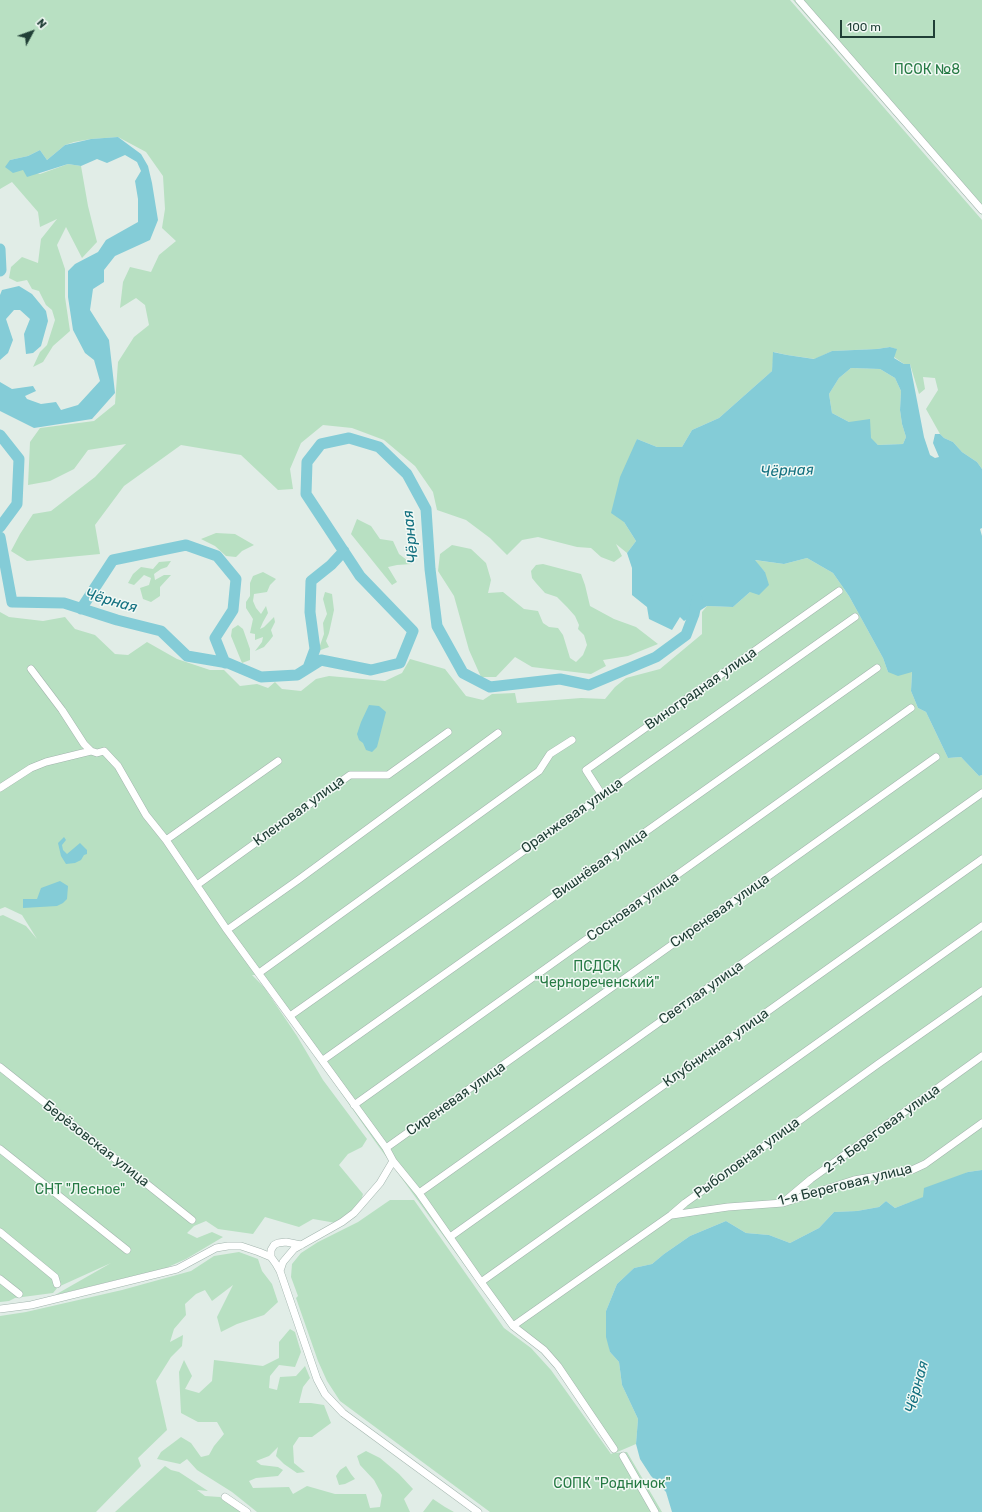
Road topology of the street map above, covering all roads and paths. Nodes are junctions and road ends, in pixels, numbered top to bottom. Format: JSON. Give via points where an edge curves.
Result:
{"nodes":[{"id":1,"x":799,"y":0,"type":"edge"},
{"id":2,"x":982,"y":210,"type":"edge"},
{"id":3,"x":839,"y":591,"type":"dead end"},
{"id":4,"x":855,"y":617,"type":"dead end"},
{"id":5,"x":877,"y":668,"type":"dead end"},
{"id":6,"x":31,"y":669,"type":"dead end"},
{"id":7,"x":911,"y":708,"type":"dead end"},
{"id":8,"x":448,"y":732,"type":"dead end"},
{"id":9,"x":498,"y":734,"type":"dead end"},
{"id":10,"x":572,"y":740,"type":"dead end"},
{"id":11,"x":91,"y":751,"type":"junction"},
{"id":12,"x":936,"y":757,"type":"dead end"},
{"id":13,"x":278,"y":761,"type":"dead end"},
{"id":14,"x":0,"y":788,"type":"edge"},
{"id":15,"x":982,"y":793,"type":"edge"},
{"id":16,"x":602,"y":795,"type":"junction"},
{"id":17,"x":166,"y":840,"type":"junction"},
{"id":18,"x":982,"y":859,"type":"edge"},
{"id":19,"x":197,"y":885,"type":"junction"},
{"id":20,"x":982,"y":926,"type":"edge"},
{"id":21,"x":227,"y":930,"type":"junction"},
{"id":22,"x":259,"y":973,"type":"junction"},
{"id":23,"x":982,"y":991,"type":"edge"},
{"id":24,"x":290,"y":1016,"type":"junction"},
{"id":25,"x":982,"y":1056,"type":"edge"},
{"id":26,"x":323,"y":1060,"type":"junction"},
{"id":27,"x":0,"y":1068,"type":"edge"},
{"id":28,"x":354,"y":1105,"type":"junction"},
{"id":29,"x":982,"y":1123,"type":"edge"},
{"id":30,"x":386,"y":1148,"type":"junction"},
{"id":31,"x":0,"y":1149,"type":"edge"},
{"id":32,"x":393,"y":1161,"type":"junction"},
{"id":33,"x":419,"y":1193,"type":"junction"},
{"id":34,"x":783,"y":1203,"type":"junction"},
{"id":35,"x":671,"y":1215,"type":"junction"},
{"id":36,"x":192,"y":1220,"type":"dead end"},
{"id":37,"x":0,"y":1232,"type":"edge"},
{"id":38,"x":450,"y":1237,"type":"junction"},
{"id":39,"x":301,"y":1245,"type":"junction"},
{"id":40,"x":127,"y":1250,"type":"dead end"},
{"id":41,"x":271,"y":1257,"type":"junction"},
{"id":42,"x":280,"y":1271,"type":"junction"},
{"id":43,"x":0,"y":1279,"type":"edge"},
{"id":44,"x":481,"y":1282,"type":"junction"},
{"id":45,"x":57,"y":1284,"type":"dead end"},
{"id":46,"x":19,"y":1294,"type":"dead end"},
{"id":47,"x":0,"y":1309,"type":"edge"},
{"id":48,"x":513,"y":1326,"type":"junction"},
{"id":49,"x":614,"y":1449,"type":"dead end"},
{"id":50,"x":623,"y":1456,"type":"dead end"},
{"id":51,"x":225,"y":1497,"type":"dead end"},
{"id":52,"x":247,"y":1512,"type":"edge"},
{"id":53,"x":478,"y":1512,"type":"edge"},
{"id":54,"x":655,"y":1512,"type":"edge"}],
"edges":[{"from":1,"to":2,"type":"street"},
{"from":3,"to":16,"type":"street","name":"Виноградная улица","via":[[586,770]]},
{"from":4,"to":16,"type":"street","name":"Оранжевая улица"},
{"from":5,"to":26,"type":"street","name":"Вишнёвая улица"},
{"from":6,"to":11,"type":"street"},
{"from":7,"to":28,"type":"street","name":"Сосновая улица"},
{"from":8,"to":19,"type":"street","name":"Кленовая улица","via":[[388,775],[350,775]]},
{"from":9,"to":21,"type":"street"},
{"from":10,"to":22,"type":"street","via":[[550,754],[539,771]]},
{"from":11,"to":14,"type":"street","via":[[31,768]]},
{"from":11,"to":17,"type":"street","via":[[104,751],[118,766],[146,815]]},
{"from":12,"to":30,"type":"street","name":"Сиреневая улица"},
{"from":13,"to":17,"type":"street"},
{"from":15,"to":33,"type":"street","name":"Светлая улица"},
{"from":16,"to":24,"type":"street","name":"Оранжевая улица"},
{"from":17,"to":19,"type":"street"},
{"from":18,"to":38,"type":"street","name":"Клубничная улица"},
{"from":19,"to":21,"type":"street"},
{"from":20,"to":44,"type":"street"},
{"from":21,"to":22,"type":"street"},
{"from":22,"to":24,"type":"street"},
{"from":23,"to":35,"type":"street","name":"Рыболовная улица"},
{"from":24,"to":26,"type":"street"},
{"from":25,"to":34,"type":"street","name":"2-я Береговая улица"},
{"from":26,"to":28,"type":"street"},
{"from":27,"to":36,"type":"street","name":"Берёзовская улица"},
{"from":28,"to":30,"type":"street"},
{"from":29,"to":34,"type":"street","name":"1-я Береговая улица","via":[[925,1164],[912,1170],[854,1180]]},
{"from":30,"to":32,"type":"street"},
{"from":31,"to":40,"type":"street"},
{"from":32,"to":33,"type":"street"},
{"from":32,"to":39,"type":"street","via":[[380,1183],[354,1212],[342,1222]]},
{"from":33,"to":38,"type":"street"},
{"from":34,"to":35,"type":"street","name":"1-я Береговая улица"},
{"from":35,"to":48,"type":"street","name":"Рыболовная улица"},
{"from":37,"to":45,"type":"street","via":[[55,1277]]},
{"from":38,"to":44,"type":"street"},
{"from":39,"to":41,"type":"street","via":[[278,1243],[271,1250]]},
{"from":39,"to":42,"type":"street","via":[[289,1254]]},
{"from":41,"to":42,"type":"street"},
{"from":41,"to":47,"type":"street","via":[[241,1246],[216,1248],[177,1269],[31,1305]]},
{"from":42,"to":53,"type":"street","via":[[317,1379],[325,1394],[343,1414]]},
{"from":43,"to":46,"type":"street"},
{"from":44,"to":48,"type":"street"},
{"from":48,"to":49,"type":"street","via":[[544,1350],[558,1366]]},
{"from":50,"to":54,"type":"street"},
{"from":51,"to":52,"type":"street"}]}
